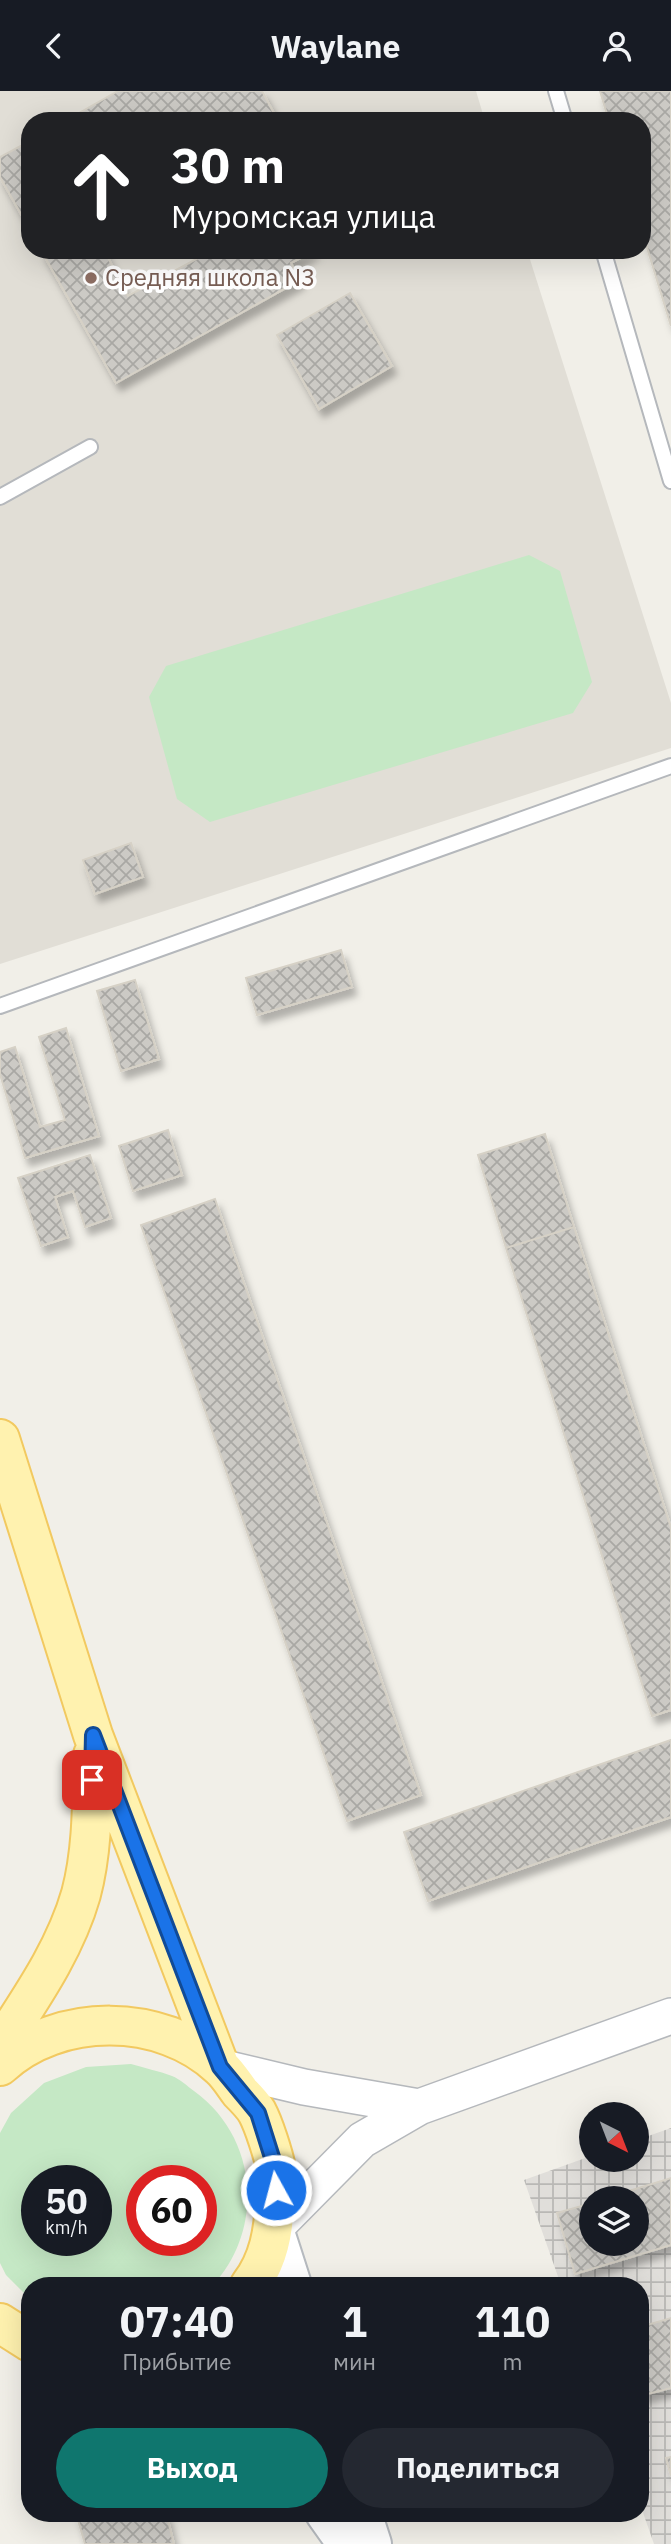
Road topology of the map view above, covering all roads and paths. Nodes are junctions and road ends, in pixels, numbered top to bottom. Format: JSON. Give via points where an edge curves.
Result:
{"nodes":[{"id":1,"x":556,"y":91,"type":"edge"},
{"id":2,"x":562,"y":112,"type":"edge"},
{"id":3,"x":606,"y":259,"type":"edge"},
{"id":4,"x":90,"y":447,"type":"dead end"},
{"id":5,"x":667,"y":455,"type":"edge"},
{"id":6,"x":671,"y":481,"type":"edge"},
{"id":7,"x":0,"y":497,"type":"edge"},
{"id":8,"x":671,"y":766,"type":"edge"},
{"id":9,"x":0,"y":1006,"type":"edge"},
{"id":10,"x":0,"y":1439,"type":"edge"},
{"id":11,"x":93,"y":1735,"type":"junction"},
{"id":12,"x":671,"y":2016,"type":"edge"},
{"id":13,"x":0,"y":2046,"type":"edge"},
{"id":14,"x":0,"y":2066,"type":"edge"},
{"id":15,"x":220,"y":2067,"type":"junction"},
{"id":16,"x":419,"y":2107,"type":"junction"},
{"id":17,"x":274,"y":2229,"type":"junction"},
{"id":18,"x":254,"y":2277,"type":"edge"},
{"id":19,"x":289,"y":2277,"type":"edge"},
{"id":20,"x":0,"y":2323,"type":"edge"},
{"id":21,"x":21,"y":2336,"type":"edge"},
{"id":22,"x":331,"y":2522,"type":"edge"},
{"id":23,"x":365,"y":2522,"type":"edge"},
{"id":24,"x":347,"y":2544,"type":"edge"},
{"id":25,"x":372,"y":2544,"type":"edge"}],
"edges":[{"from":1,"to":2,"type":"lane"},
{"from":3,"to":5,"type":"lane"},
{"from":4,"to":7,"type":"lane"},
{"from":5,"to":6,"type":"lane"},
{"from":8,"to":9,"type":"lane"},
{"from":10,"to":11,"type":"main road"},
{"from":11,"to":13,"type":"main road","via":[[90,1838],[81,1893],[47,1973]]},
{"from":11,"to":15,"type":"main road"},
{"from":12,"to":16,"type":"street"},
{"from":14,"to":15,"type":"main road","via":[[34,2043],[98,2025],[163,2034],[193,2047]]},
{"from":15,"to":16,"type":"street"},
{"from":15,"to":17,"type":"main road","via":[[258,2113],[276,2170]]},
{"from":16,"to":17,"type":"street","via":[[362,2140]]},
{"from":17,"to":18,"type":"main road"},
{"from":17,"to":19,"type":"main road"},
{"from":20,"to":21,"type":"main road"},
{"from":22,"to":24,"type":"main road"},
{"from":23,"to":25,"type":"main road"}]}
